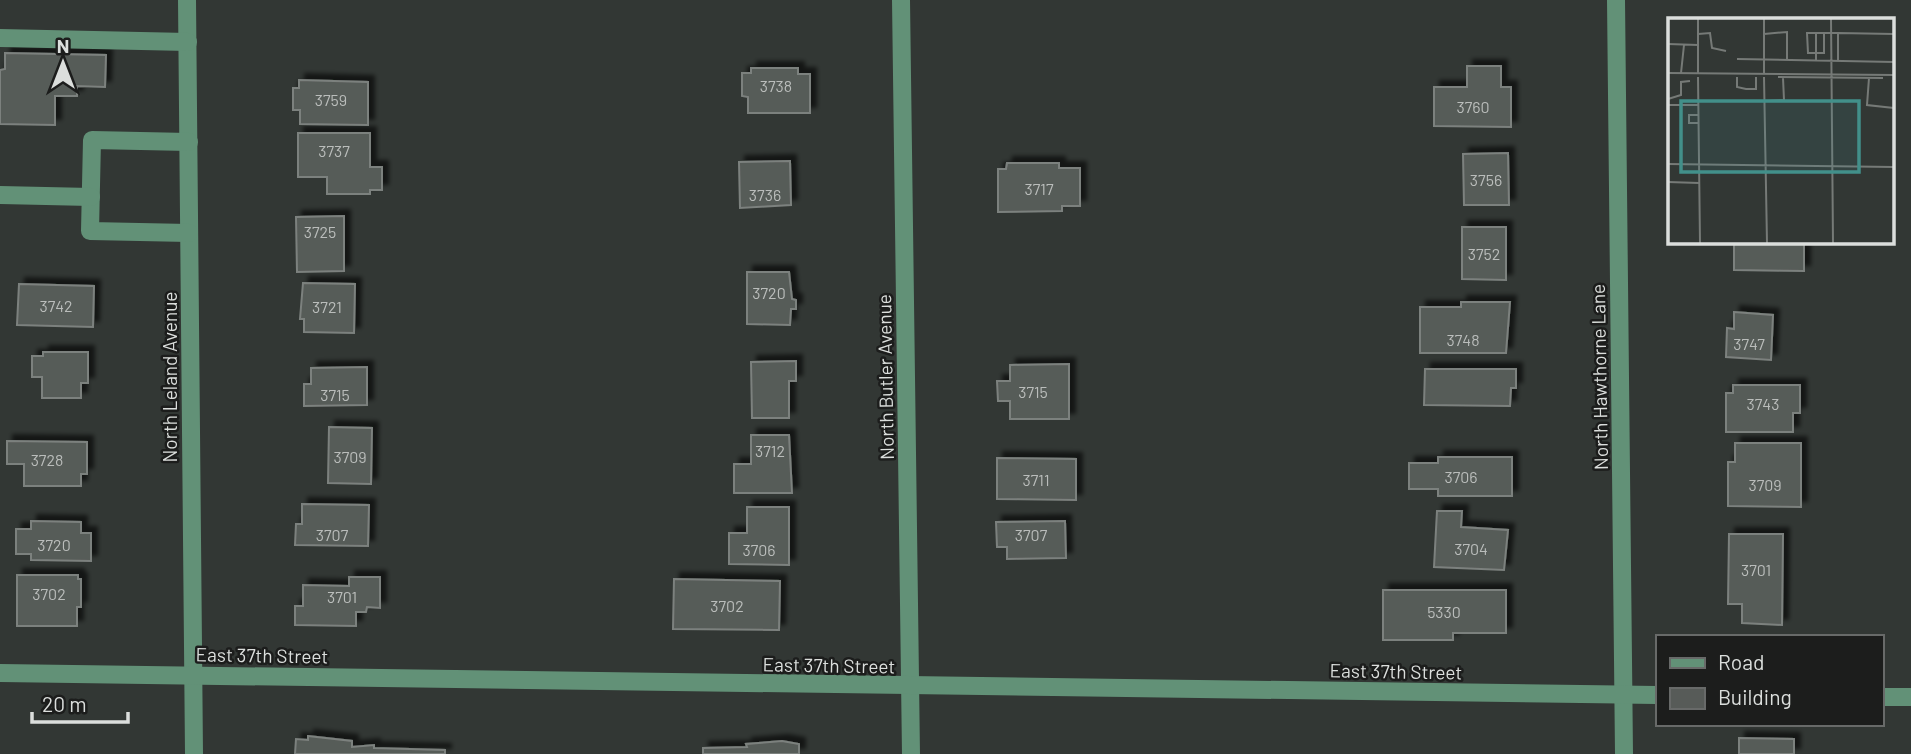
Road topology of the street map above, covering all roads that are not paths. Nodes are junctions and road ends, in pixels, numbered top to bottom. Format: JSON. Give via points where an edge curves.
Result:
{"nodes":[{"id":1,"x":187,"y":0,"type":"edge"},
{"id":2,"x":901,"y":0,"type":"edge"},
{"id":3,"x":1616,"y":0,"type":"edge"},
{"id":4,"x":0,"y":38,"type":"edge"},
{"id":5,"x":188,"y":42,"type":"junction"},
{"id":6,"x":189,"y":142,"type":"junction"},
{"id":7,"x":0,"y":195,"type":"edge"},
{"id":8,"x":91,"y":197,"type":"junction"},
{"id":9,"x":189,"y":233,"type":"junction"},
{"id":10,"x":0,"y":673,"type":"edge"},
{"id":11,"x":193,"y":675,"type":"junction"},
{"id":12,"x":910,"y":687,"type":"junction"},
{"id":13,"x":1623,"y":694,"type":"junction"},
{"id":14,"x":1656,"y":695,"type":"edge"},
{"id":15,"x":1883,"y":697,"type":"edge"},
{"id":16,"x":1911,"y":697,"type":"edge"},
{"id":17,"x":194,"y":754,"type":"edge"},
{"id":18,"x":911,"y":754,"type":"edge"},
{"id":19,"x":1624,"y":754,"type":"edge"}],
"edges":[{"from":1,"to":5,"type":"street","name":"North Leland Avenue"},
{"from":2,"to":12,"type":"street","name":"North Butler Avenue"},
{"from":3,"to":13,"type":"street","name":"North Hawthorne Lane"},
{"from":4,"to":5,"type":"street"},
{"from":5,"to":6,"type":"street","name":"North Leland Avenue"},
{"from":6,"to":8,"type":"street","via":[[92,140]]},
{"from":6,"to":9,"type":"street","name":"North Leland Avenue"},
{"from":7,"to":8,"type":"street"},
{"from":8,"to":9,"type":"street","via":[[90,231]]},
{"from":9,"to":11,"type":"street","name":"North Leland Avenue"},
{"from":10,"to":11,"type":"street","name":"East 37th Street"},
{"from":11,"to":12,"type":"street","name":"East 37th Street"},
{"from":11,"to":17,"type":"street","name":"North Leland Avenue"},
{"from":12,"to":13,"type":"street","name":"East 37th Street"},
{"from":12,"to":18,"type":"street","name":"North Butler Avenue"},
{"from":13,"to":14,"type":"street","name":"East 37th Street"},
{"from":13,"to":19,"type":"street","name":"North Hawthorne Lane"},
{"from":15,"to":16,"type":"street"}]}
